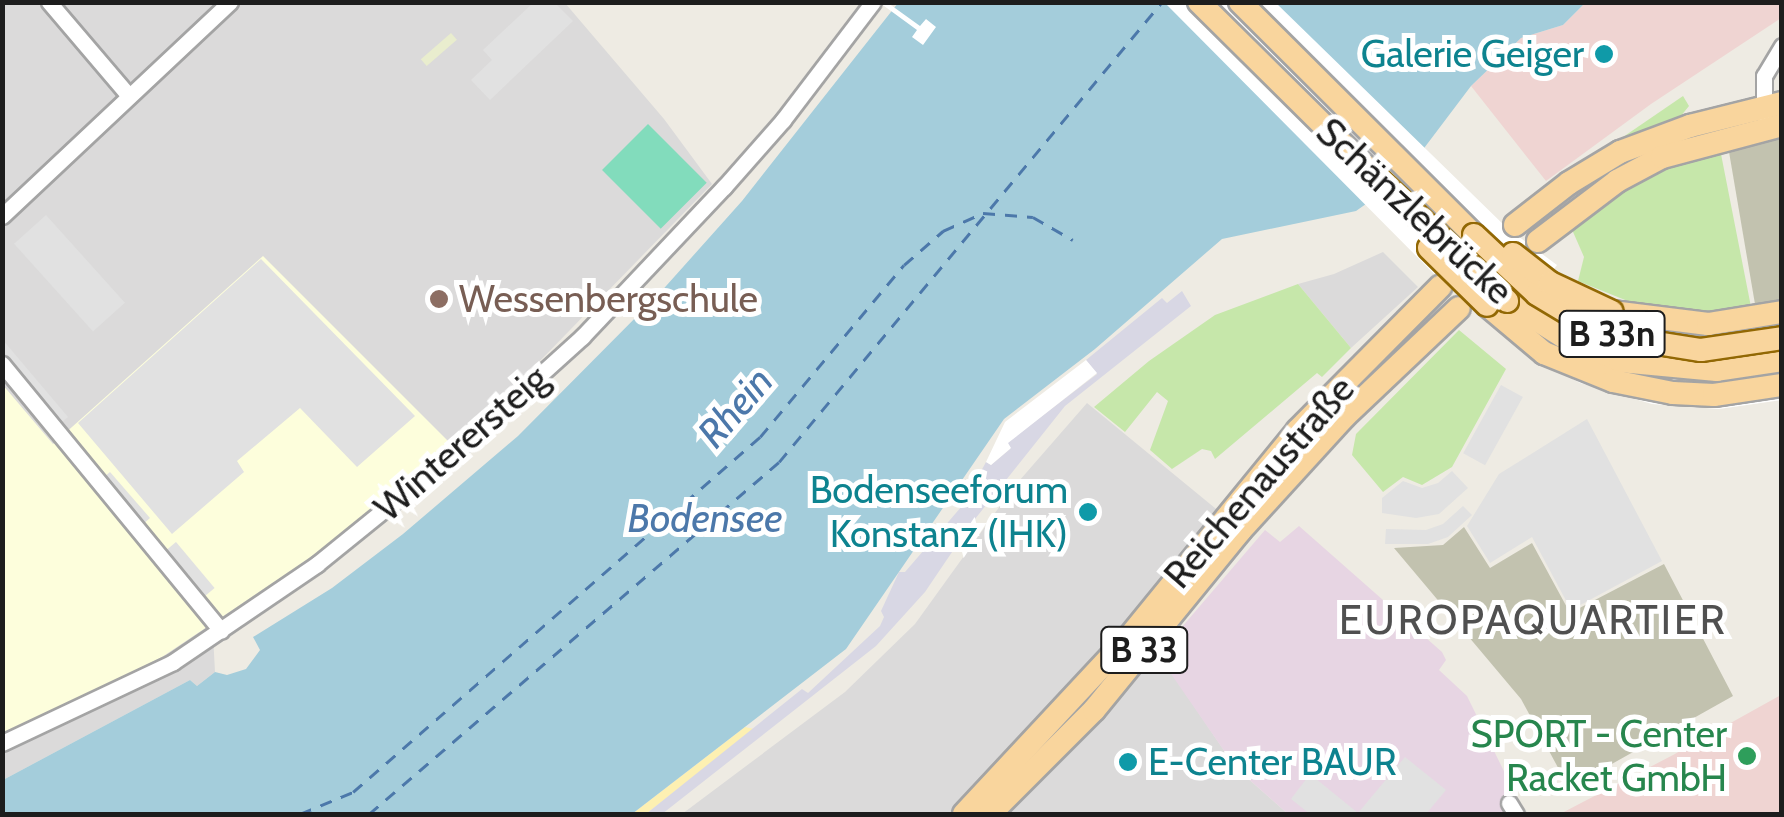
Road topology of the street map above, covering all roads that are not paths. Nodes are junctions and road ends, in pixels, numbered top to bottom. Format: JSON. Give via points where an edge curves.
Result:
{"nodes":[{"id":1,"x":48,"y":2,"type":"edge"},
{"id":2,"x":873,"y":2,"type":"edge"},
{"id":3,"x":1199,"y":2,"type":"edge"},
{"id":4,"x":1240,"y":2,"type":"edge"},
{"id":5,"x":224,"y":4,"type":"edge"},
{"id":6,"x":1782,"y":46,"type":"edge"},
{"id":7,"x":129,"y":96,"type":"junction"},
{"id":8,"x":1773,"y":115,"type":"edge"},
{"id":9,"x":1377,"y":178,"type":"junction"},
{"id":10,"x":1547,"y":200,"type":"junction"},
{"id":11,"x":2,"y":216,"type":"edge"},
{"id":12,"x":1515,"y":225,"type":"dead end"},
{"id":13,"x":1474,"y":235,"type":"junction"},
{"id":14,"x":1782,"y":312,"type":"edge"},
{"id":15,"x":1782,"y":338,"type":"edge"},
{"id":16,"x":1782,"y":360,"type":"edge"},
{"id":17,"x":2,"y":364,"type":"edge"},
{"id":18,"x":1782,"y":385,"type":"edge"},
{"id":19,"x":222,"y":630,"type":"junction"},
{"id":20,"x":2,"y":743,"type":"edge"},
{"id":21,"x":964,"y":814,"type":"edge"},
{"id":22,"x":990,"y":814,"type":"edge"}],
"edges":[{"from":1,"to":7,"type":"street"},
{"from":2,"to":19,"type":"street","name":"Winterersteig","via":[[771,134],[582,336],[395,502]]},
{"from":3,"to":9,"type":"main road","name":"Schänzlebrücke","number":"B 33n"},
{"from":4,"to":13,"type":"main road","name":"Schänzlebrücke","number":"B 33n"},
{"from":5,"to":7,"type":"street"},
{"from":6,"to":8,"type":"street","via":[[1764,76]]},
{"from":7,"to":11,"type":"street"},
{"from":8,"to":10,"type":"main road","via":[[1690,126],[1620,152]]},
{"from":8,"to":10,"type":"main road","via":[[1616,181],[1545,235]]},
{"from":9,"to":16,"type":"main road","name":"Schänzlebrücke","number":"B 33n","bridge":true,"via":[[1507,301],[1578,346],[1620,361],[1688,370]]},
{"from":9,"to":18,"type":"main road","number":"B 33n","bridge":true,"via":[[1394,212],[1455,274],[1560,362],[1613,382],[1672,393],[1714,395]]},
{"from":10,"to":12,"type":"main road"},
{"from":13,"to":14,"type":"main road","number":"B 33n","bridge":true,"via":[[1503,245],[1550,283],[1612,312],[1708,324]]},
{"from":13,"to":15,"type":"main road","name":"Schänzlebrücke","number":"B 33n","bridge":true,"via":[[1537,294],[1592,327],[1701,350]]},
{"from":17,"to":19,"type":"street"},
{"from":19,"to":20,"type":"street","name":"Winterersteig","via":[[173,662]]},
{"from":21,"to":22,"type":"main road","name":"Reichenaustraße","number":"B 33","via":[[1130,636],[1298,430],[1438,289],[1455,290],[1457,309],[1344,416],[1094,710]]}]}
